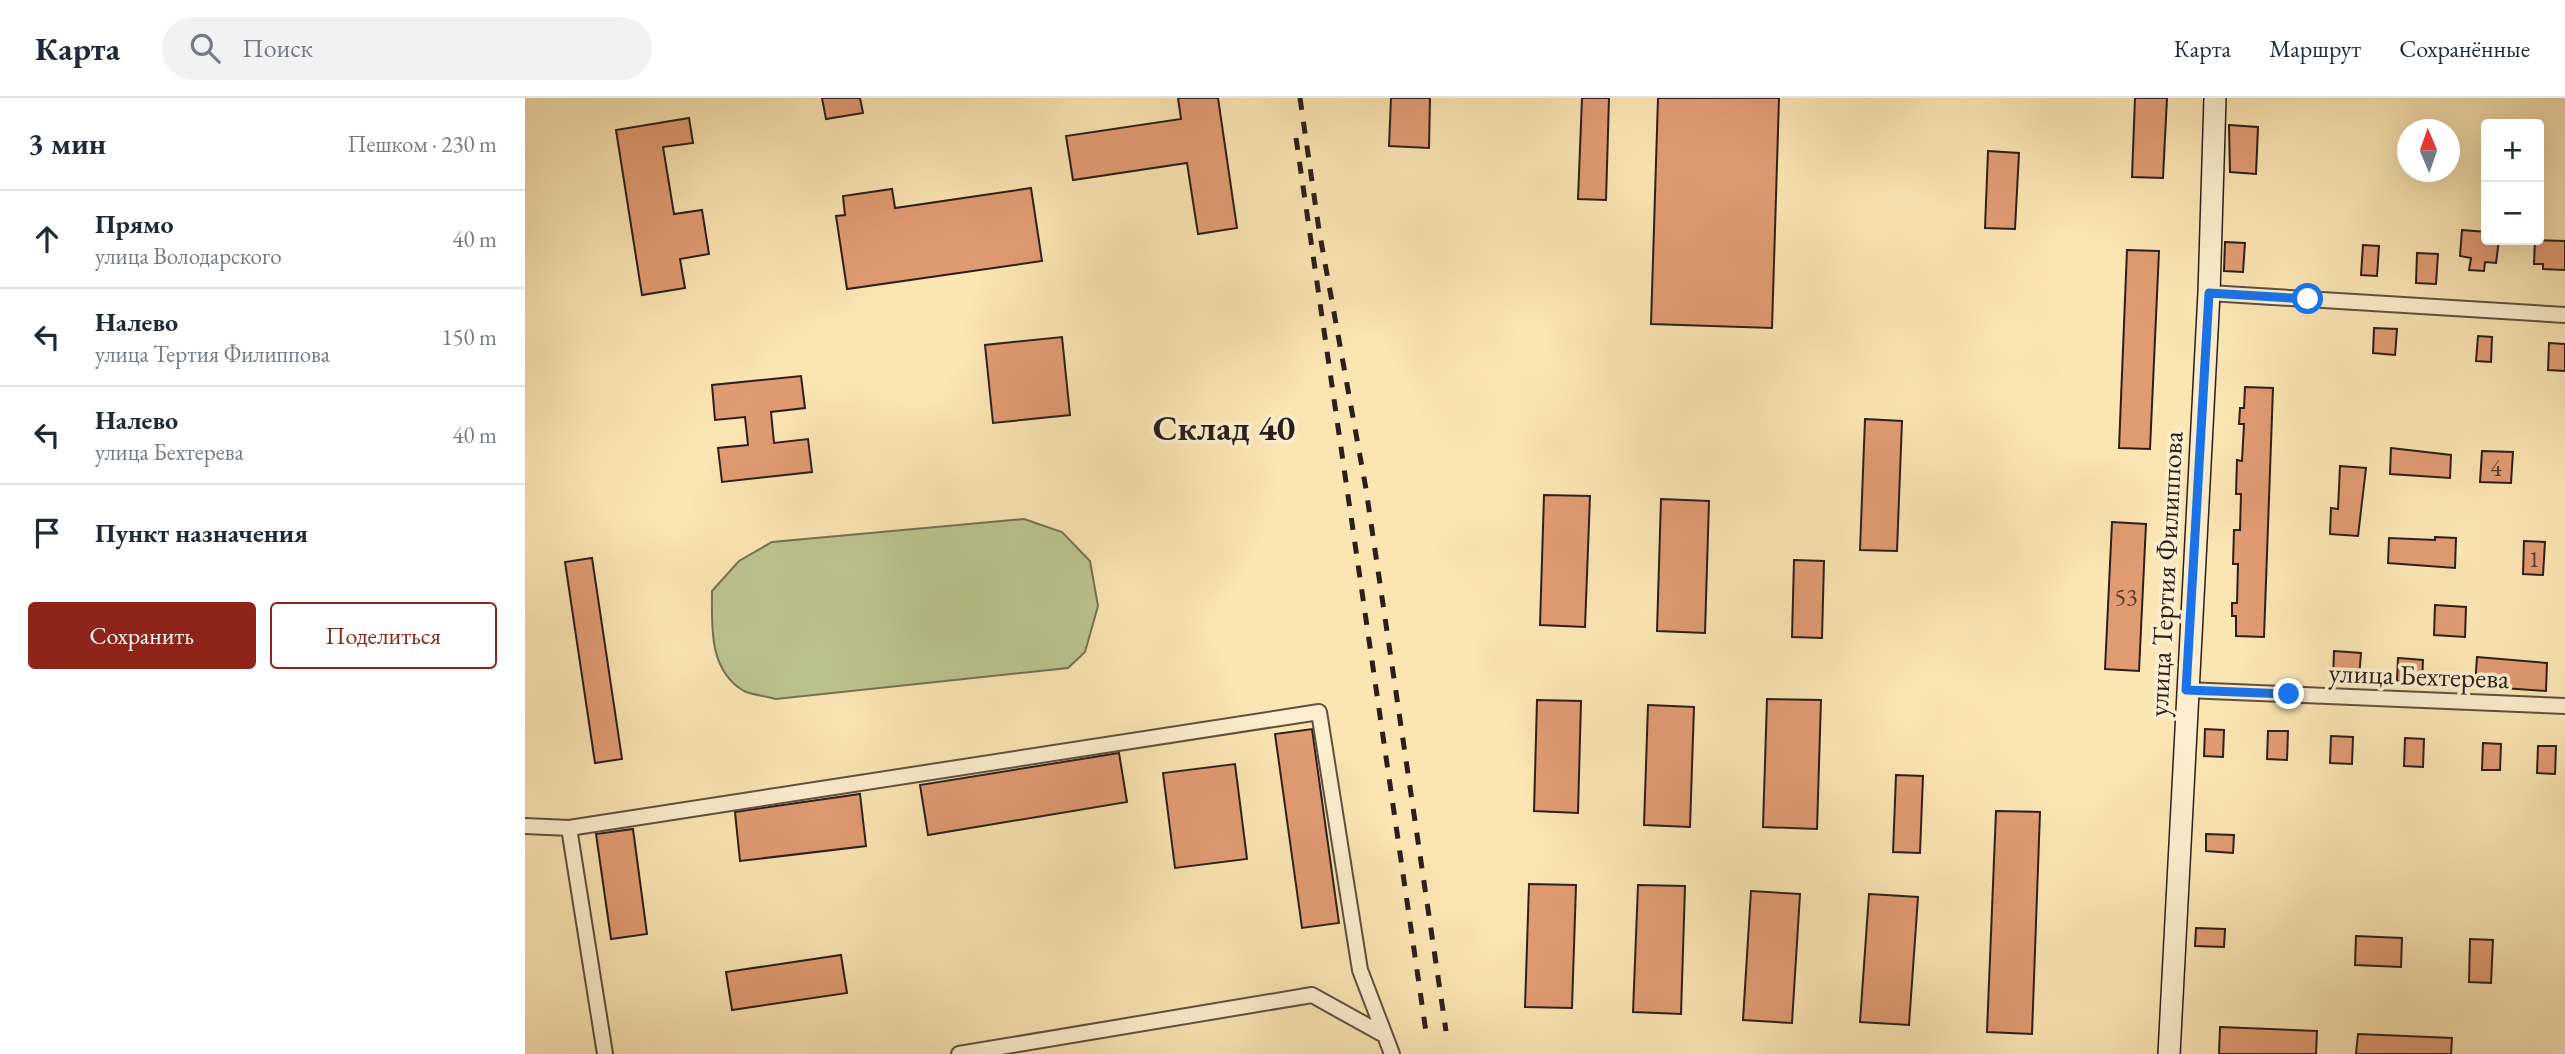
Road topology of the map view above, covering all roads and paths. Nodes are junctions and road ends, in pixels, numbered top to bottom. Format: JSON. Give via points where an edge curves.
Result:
{"nodes":[{"id":1,"x":2215,"y":98,"type":"edge"},
{"id":2,"x":2209,"y":293,"type":"junction"},
{"id":3,"x":2565,"y":315,"type":"edge"},
{"id":4,"x":2186,"y":690,"type":"junction"},
{"id":5,"x":2565,"y":706,"type":"edge"},
{"id":6,"x":525,"y":826,"type":"edge"},
{"id":7,"x":569,"y":828,"type":"junction"},
{"id":8,"x":1384,"y":1035,"type":"junction"},
{"id":9,"x":605,"y":1054,"type":"edge"},
{"id":10,"x":959,"y":1054,"type":"edge"},
{"id":11,"x":1392,"y":1054,"type":"edge"},
{"id":12,"x":2169,"y":1054,"type":"edge"}],
"edges":[{"from":1,"to":2,"type":"street","name":"улица Тертия Филиппова"},
{"from":2,"to":3,"type":"street"},
{"from":2,"to":4,"type":"street","name":"улица Тертия Филиппова"},
{"from":4,"to":5,"type":"street","name":"улица Бехтерева"},
{"from":4,"to":12,"type":"street","name":"улица Тертия Филиппова"},
{"from":6,"to":7,"type":"street"},
{"from":7,"to":8,"type":"street","via":[[1319,712],[1360,970]]},
{"from":7,"to":9,"type":"street"},
{"from":8,"to":10,"type":"street","via":[[1312,995]]},
{"from":8,"to":11,"type":"street"}]}
